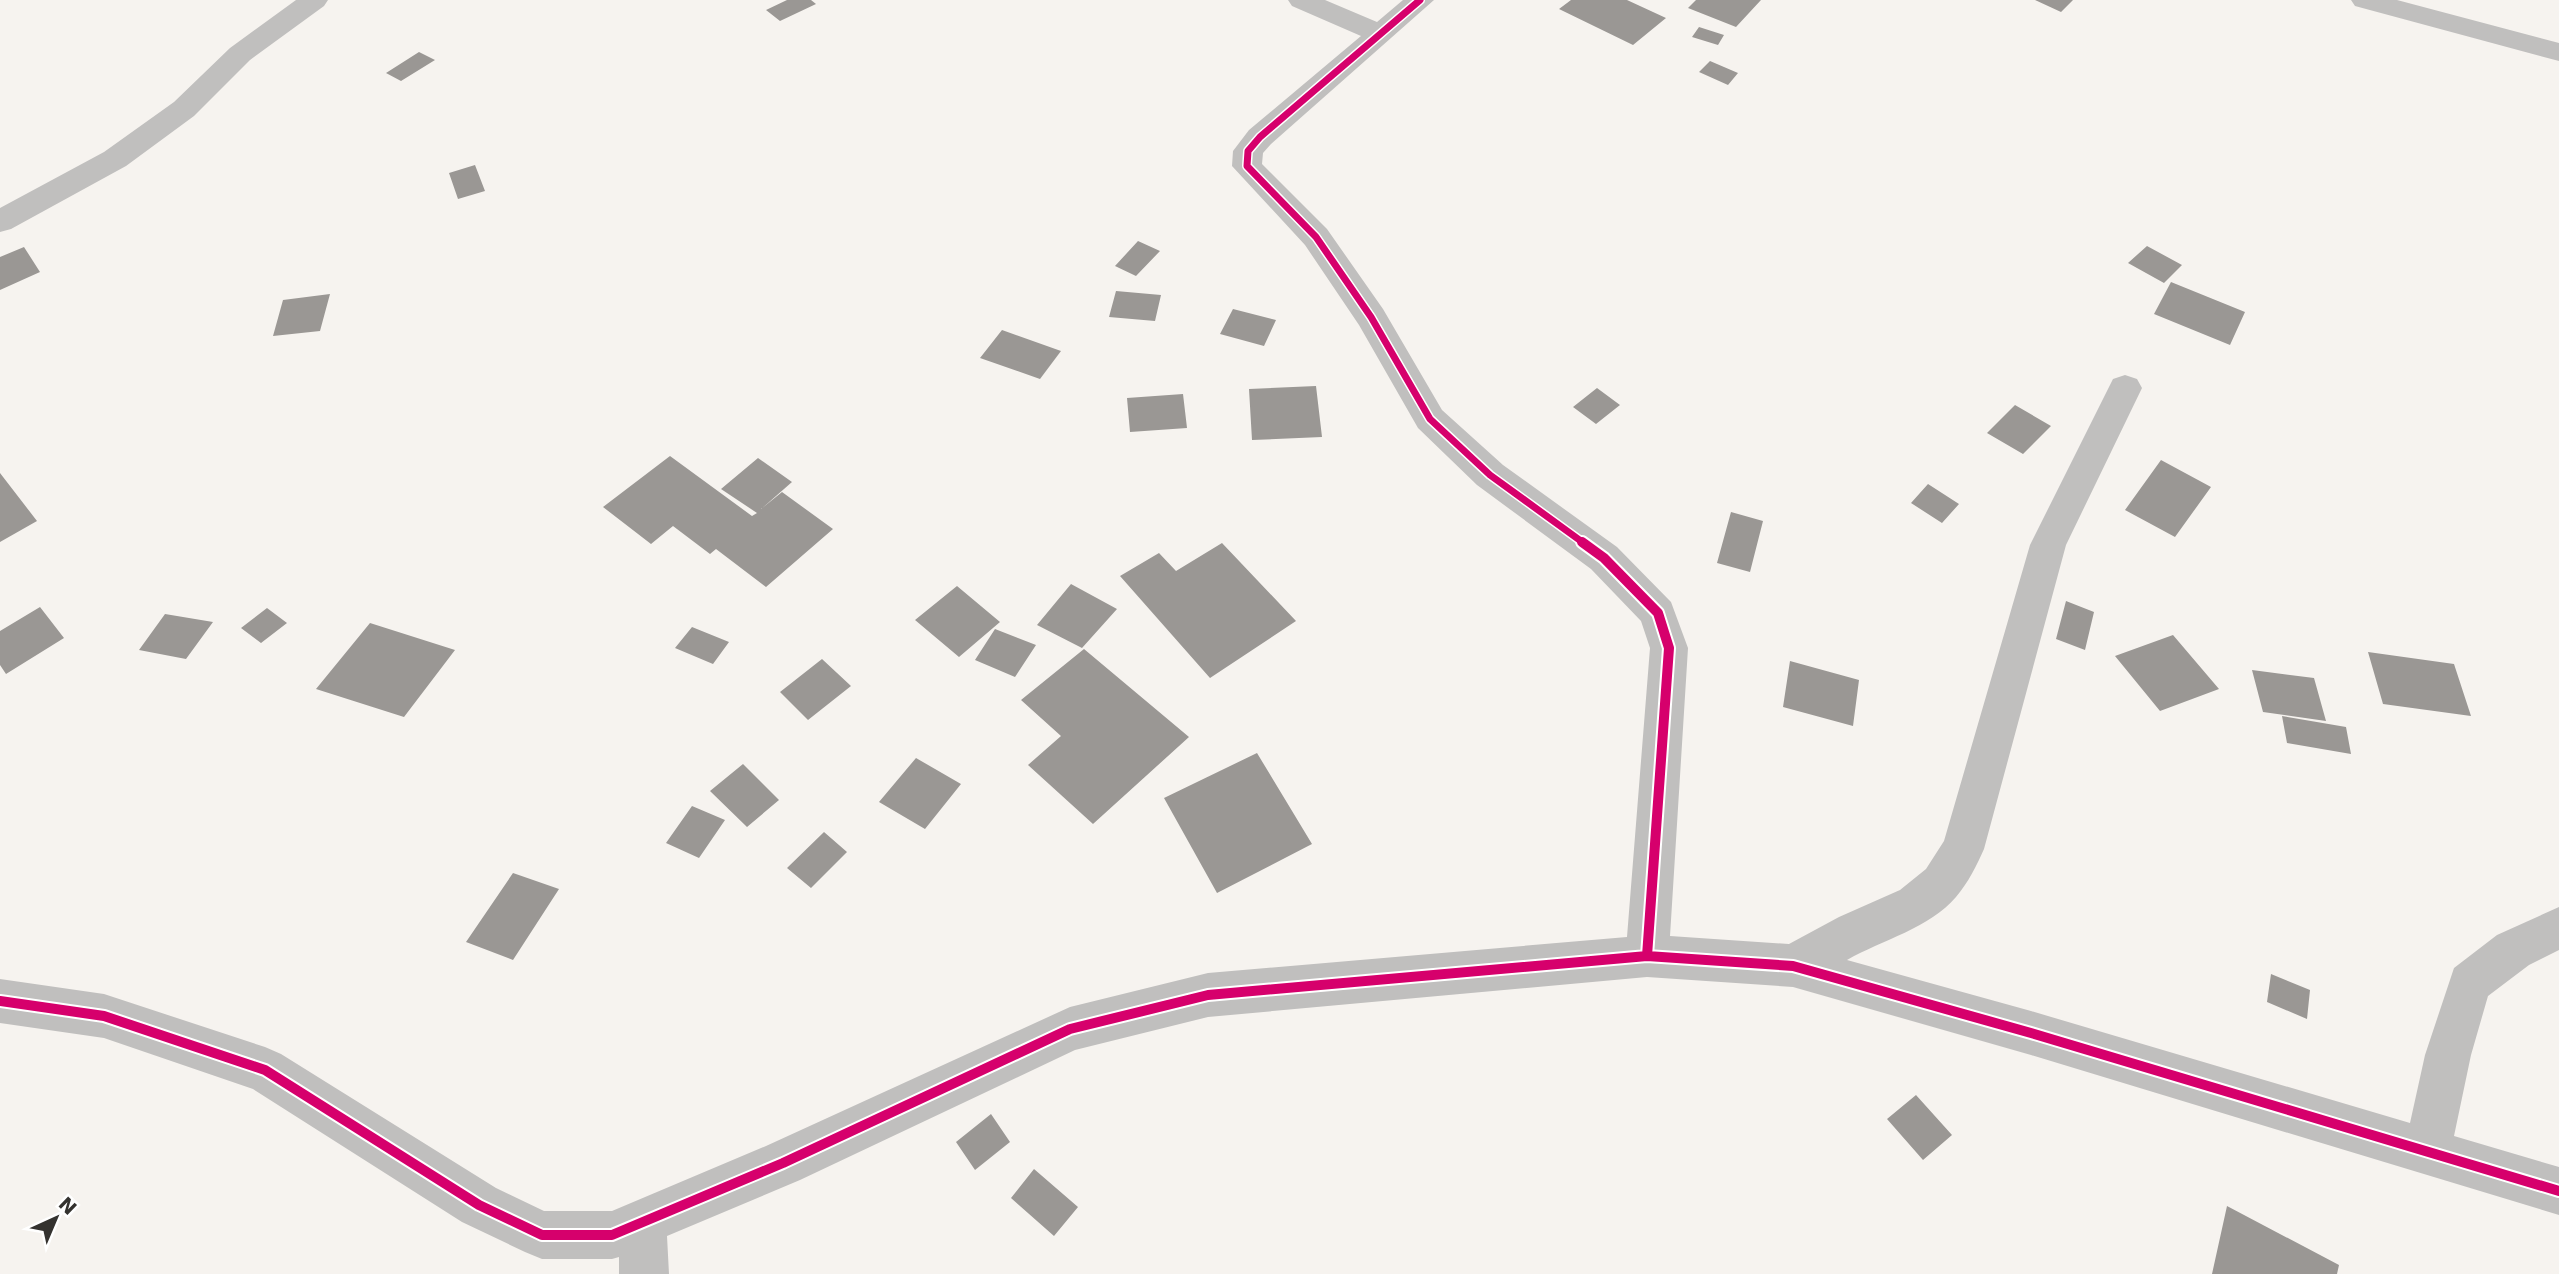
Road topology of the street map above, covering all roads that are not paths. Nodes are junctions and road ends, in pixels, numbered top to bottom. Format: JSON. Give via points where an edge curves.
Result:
{"nodes":[{"id":1,"x":314,"y":0,"type":"edge"},
{"id":2,"x":1302,"y":0,"type":"edge"},
{"id":3,"x":1420,"y":0,"type":"edge"},
{"id":4,"x":2365,"y":0,"type":"edge"},
{"id":5,"x":1381,"y":34,"type":"junction"},
{"id":6,"x":2559,"y":52,"type":"edge"},
{"id":7,"x":0,"y":221,"type":"edge"},
{"id":8,"x":2125,"y":387,"type":"dead end"},
{"id":9,"x":2559,"y":928,"type":"edge"},
{"id":10,"x":1647,"y":956,"type":"junction"},
{"id":11,"x":1793,"y":966,"type":"junction"},
{"id":12,"x":0,"y":1001,"type":"edge"},
{"id":13,"x":2427,"y":1152,"type":"junction"},
{"id":14,"x":2559,"y":1191,"type":"edge"},
{"id":15,"x":642,"y":1222,"type":"junction"},
{"id":16,"x":644,"y":1274,"type":"edge"}],
"edges":[{"from":1,"to":7,"type":"street","via":[[240,54],[184,108],[115,159]]},
{"from":2,"to":5,"type":"street"},
{"from":3,"to":5,"type":"street"},
{"from":4,"to":6,"type":"street"},
{"from":5,"to":10,"type":"street","via":[[1260,137],[1248,151],[1247,166],[1316,237],[1371,317],[1430,419],[1490,475],[1604,558],[1658,613],[1669,648]]},
{"from":8,"to":11,"type":"street","via":[[2048,545],[1963,849],[1941,883],[1916,904]]},
{"from":9,"to":13,"type":"street","via":[[2513,950],[2470,983],[2448,1055]]},
{"from":10,"to":11,"type":"street"},
{"from":10,"to":15,"type":"street","via":[[1208,995],[1070,1028],[783,1163]]},
{"from":11,"to":13,"type":"street"},
{"from":12,"to":15,"type":"street","via":[[104,1016],[265,1070],[479,1205],[542,1235],[611,1235]]},
{"from":13,"to":14,"type":"street"},
{"from":15,"to":16,"type":"street"}]}
